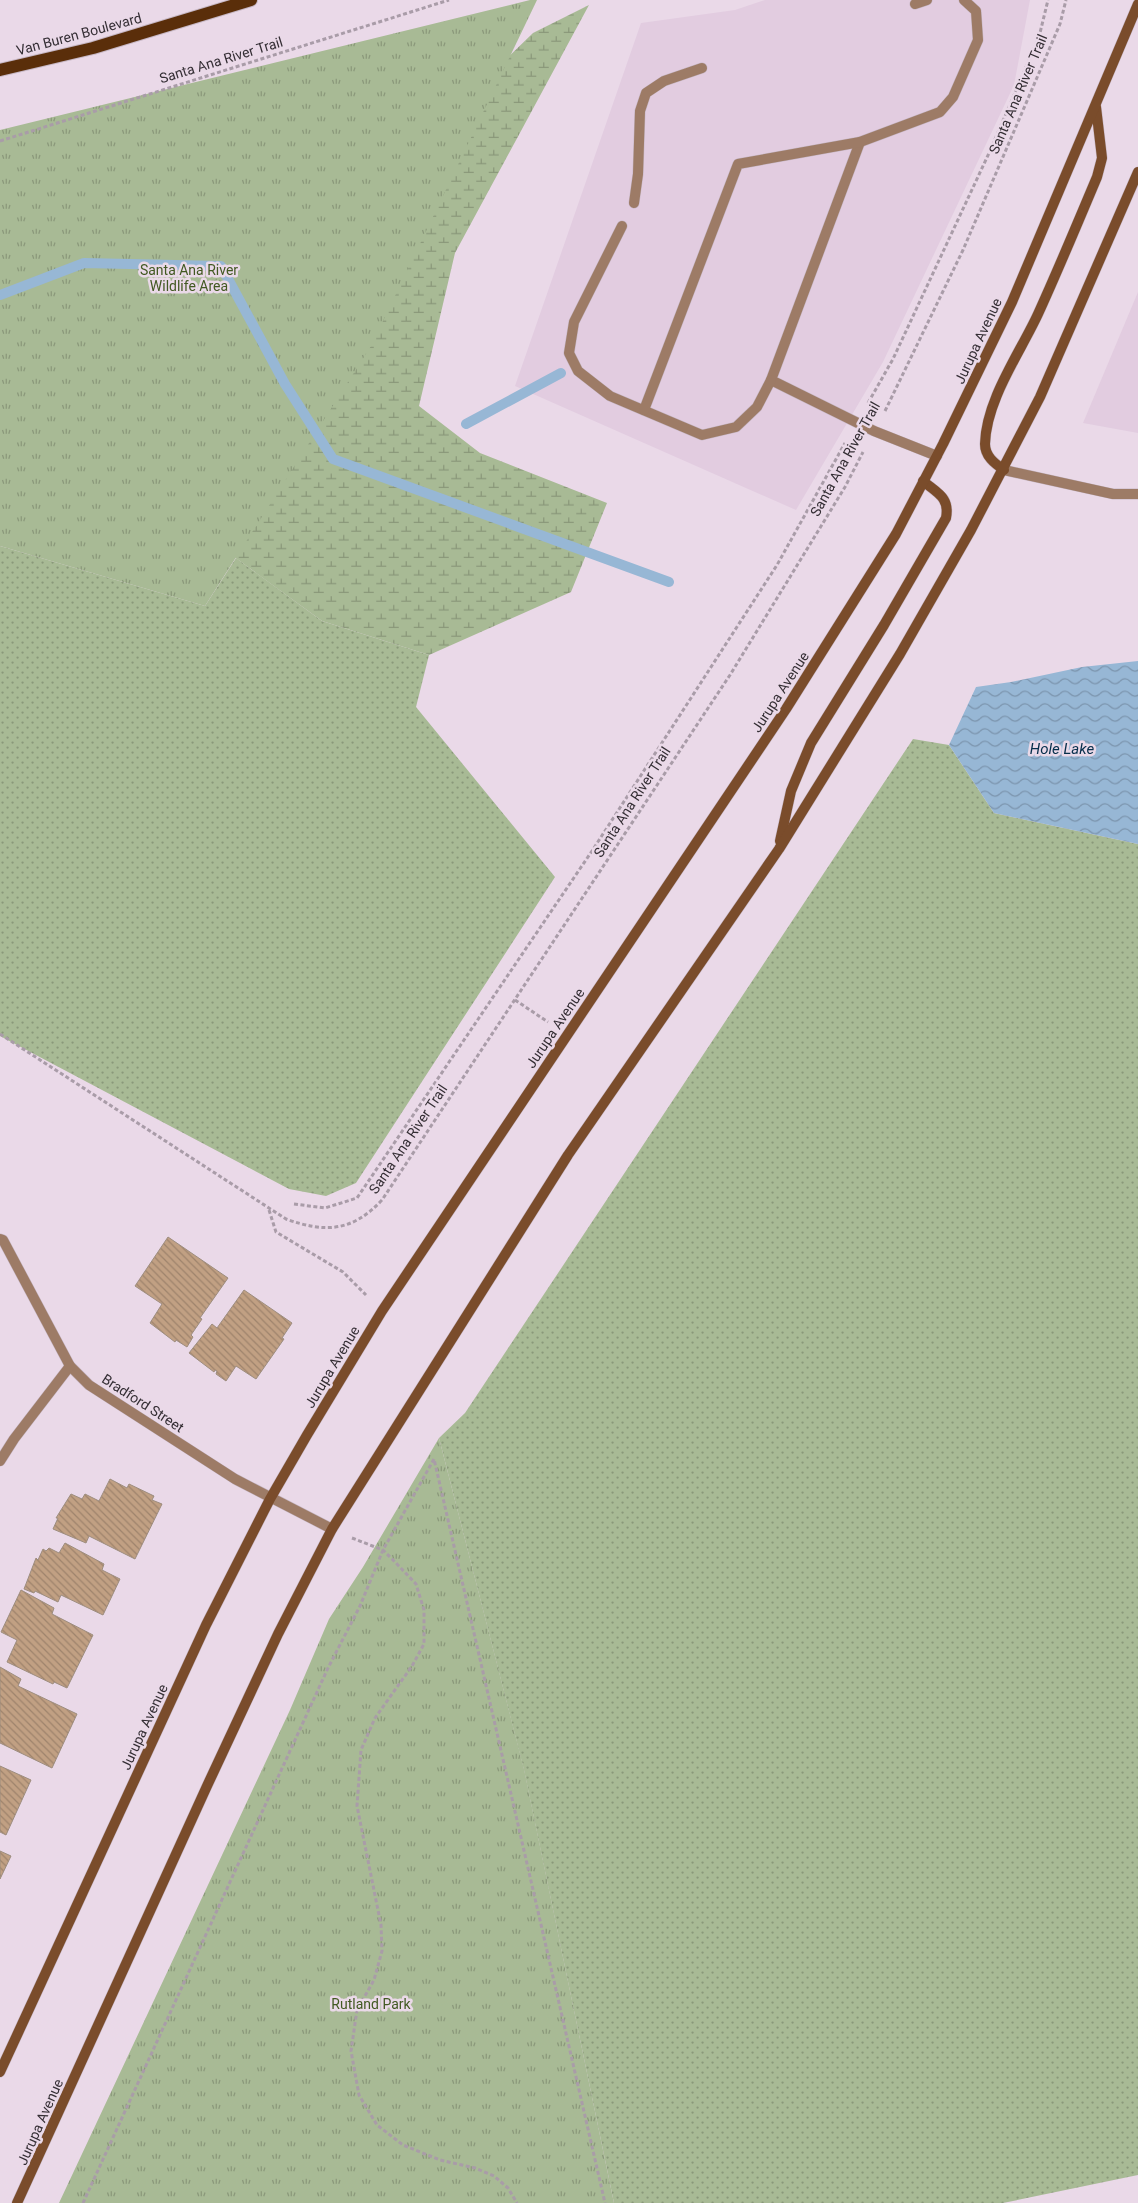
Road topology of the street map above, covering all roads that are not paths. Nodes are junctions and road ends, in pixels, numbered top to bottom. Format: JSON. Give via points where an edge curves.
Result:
{"nodes":[{"id":1,"x":251,"y":0,"type":"edge"},
{"id":2,"x":927,"y":0,"type":"edge"},
{"id":3,"x":964,"y":0,"type":"edge"},
{"id":4,"x":916,"y":4,"type":"dead end"},
{"id":5,"x":1138,"y":4,"type":"edge"},
{"id":6,"x":702,"y":68,"type":"dead end"},
{"id":7,"x":0,"y":70,"type":"edge"},
{"id":8,"x":1096,"y":106,"type":"junction"},
{"id":9,"x":860,"y":142,"type":"junction"},
{"id":10,"x":1138,"y":172,"type":"edge"},
{"id":11,"x":1135,"y":186,"type":"edge"},
{"id":12,"x":634,"y":203,"type":"dead end"},
{"id":13,"x":622,"y":226,"type":"dead end"},
{"id":14,"x":771,"y":380,"type":"junction"},
{"id":15,"x":644,"y":410,"type":"junction"},
{"id":16,"x":937,"y":456,"type":"junction"},
{"id":17,"x":1004,"y":470,"type":"junction"},
{"id":18,"x":923,"y":481,"type":"junction"},
{"id":19,"x":1138,"y":494,"type":"edge"},
{"id":20,"x":779,"y":849,"type":"junction"},
{"id":21,"x":0,"y":1239,"type":"edge"},
{"id":22,"x":70,"y":1366,"type":"junction"},
{"id":23,"x":0,"y":1461,"type":"edge"},
{"id":24,"x":270,"y":1499,"type":"junction"},
{"id":25,"x":332,"y":1529,"type":"junction"},
{"id":26,"x":0,"y":2072,"type":"edge"},
{"id":27,"x":18,"y":2203,"type":"edge"}],
"edges":[{"from":1,"to":7,"type":"main road","name":"Van Buren Boulevard","via":[[93,48]]},
{"from":2,"to":4,"type":"street"},
{"from":3,"to":9,"type":"street","via":[[976,11],[978,40],[953,97],[940,112]]},
{"from":5,"to":8,"type":"main road","name":"Jurupa Avenue"},
{"from":6,"to":12,"type":"street","via":[[664,81],[646,93],[640,111]]},
{"from":8,"to":16,"type":"main road","name":"Jurupa Avenue","via":[[1012,302]]},
{"from":8,"to":17,"type":"main road","via":[[1102,158],[1097,177],[1038,314],[991,409],[985,450]]},
{"from":9,"to":14,"type":"street"},
{"from":9,"to":15,"type":"street","via":[[738,164]]},
{"from":10,"to":11,"type":"main road","name":"Jurupa Avenue"},
{"from":11,"to":17,"type":"main road","name":"Jurupa Avenue"},
{"from":13,"to":15,"type":"street","via":[[574,322],[569,353],[578,371],[610,396]]},
{"from":14,"to":15,"type":"street","via":[[757,407],[736,427],[702,435]]},
{"from":14,"to":16,"type":"street","via":[[874,431]]},
{"from":16,"to":18,"type":"main road","name":"Jurupa Avenue"},
{"from":17,"to":19,"type":"street","via":[[1113,494]]},
{"from":17,"to":20,"type":"main road","name":"Jurupa Avenue","via":[[900,654]]},
{"from":18,"to":20,"type":"main road","via":[[946,500],[946,518],[811,743],[791,792]]},
{"from":18,"to":24,"type":"main road","name":"Jurupa Avenue","via":[[896,534],[786,709],[382,1311]]},
{"from":20,"to":25,"type":"main road","name":"Jurupa Avenue","via":[[568,1155]]},
{"from":21,"to":22,"type":"street","name":"Bradford Street"},
{"from":22,"to":23,"type":"street"},
{"from":22,"to":24,"type":"street","name":"Bradford Street","via":[[89,1385]]},
{"from":24,"to":25,"type":"street","name":"Bradford Street"},
{"from":24,"to":26,"type":"main road","name":"Jurupa Avenue","via":[[206,1625]]},
{"from":25,"to":27,"type":"main road","name":"Jurupa Avenue","via":[[206,1786]]}]}
